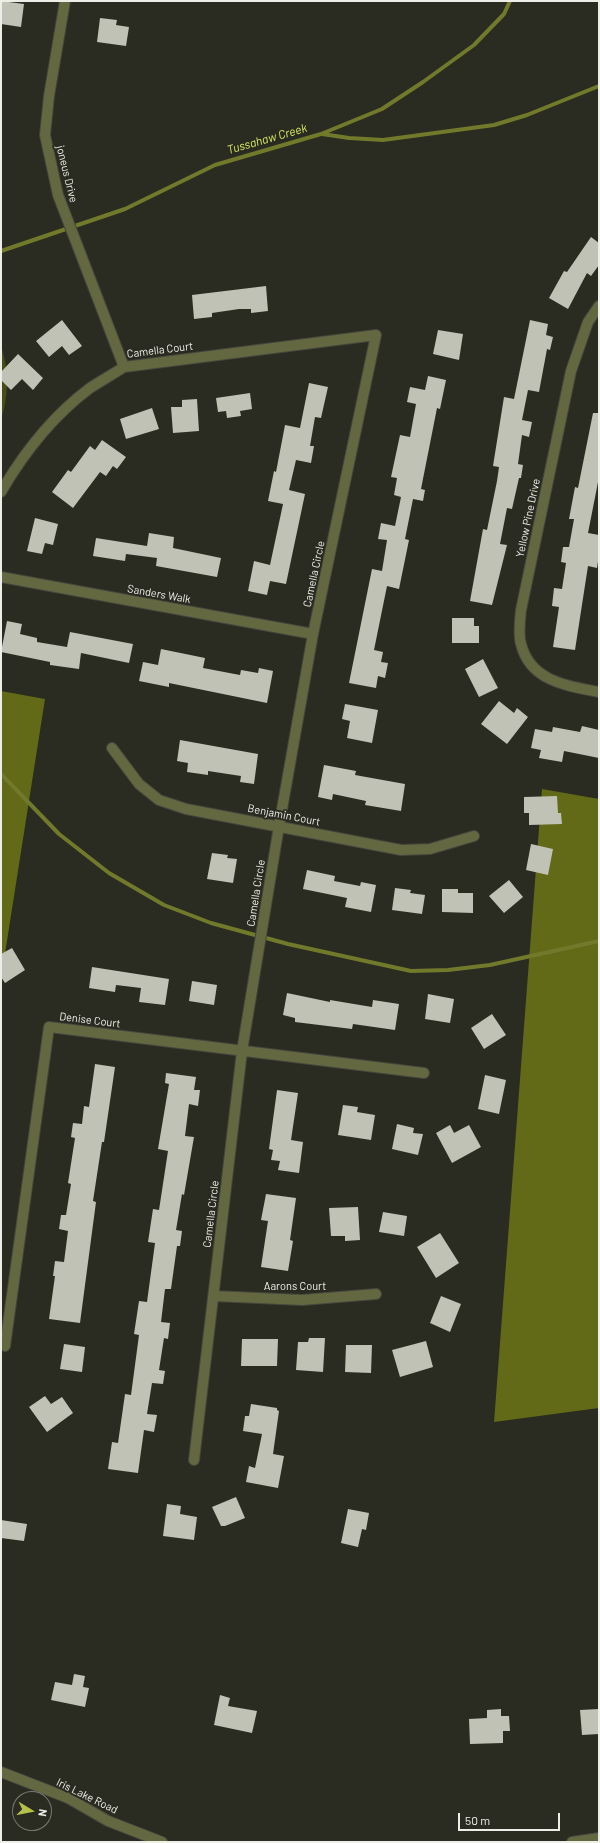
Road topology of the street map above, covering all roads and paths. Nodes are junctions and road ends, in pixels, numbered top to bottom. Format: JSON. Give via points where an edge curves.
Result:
{"nodes":[{"id":1,"x":65,"y":1,"type":"edge"},
{"id":2,"x":599,"y":306,"type":"edge"},
{"id":3,"x":376,"y":335,"type":"joint"},
{"id":4,"x":124,"y":367,"type":"junction"},
{"id":5,"x":1,"y":492,"type":"edge"},
{"id":6,"x":1,"y":578,"type":"edge"},
{"id":7,"x":313,"y":634,"type":"junction"},
{"id":8,"x":599,"y":692,"type":"edge"},
{"id":9,"x":112,"y":748,"type":"dead end"},
{"id":10,"x":279,"y":826,"type":"junction"},
{"id":11,"x":474,"y":836,"type":"dead end"},
{"id":12,"x":242,"y":1051,"type":"junction"},
{"id":13,"x":424,"y":1073,"type":"dead end"},
{"id":14,"x":376,"y":1294,"type":"dead end"},
{"id":15,"x":214,"y":1296,"type":"junction"},
{"id":16,"x":5,"y":1346,"type":"dead end"},
{"id":17,"x":194,"y":1460,"type":"dead end"},
{"id":18,"x":1,"y":1772,"type":"edge"},
{"id":19,"x":599,"y":1838,"type":"edge"},
{"id":20,"x":162,"y":1842,"type":"edge"},
{"id":21,"x":572,"y":1842,"type":"edge"}],
"edges":[{"from":1,"to":4,"type":"street","name":"joneus Drive","via":[[45,135],[58,195]]},
{"from":2,"to":8,"type":"street","name":"Yellow Pine Drive","via":[[588,322],[571,371],[520,610],[520,643],[529,662],[542,676],[566,686]]},
{"from":3,"to":4,"type":"street","name":"Camella Court"},
{"from":3,"to":7,"type":"street","name":"Camella Circle"},
{"from":4,"to":5,"type":"street","name":"Camella Court","via":[[90,389],[62,414],[33,444]]},
{"from":6,"to":7,"type":"street","name":"Sanders Walk"},
{"from":7,"to":10,"type":"street","name":"Camella Circle"},
{"from":9,"to":10,"type":"street","name":"Benjamin Court","via":[[139,784],[159,800],[186,809]]},
{"from":10,"to":11,"type":"street","name":"Benjamin Court","via":[[402,850],[430,849]]},
{"from":10,"to":12,"type":"street","name":"Camella Circle"},
{"from":12,"to":13,"type":"street","name":"Denise Court"},
{"from":12,"to":15,"type":"street","name":"Camella Circle"},
{"from":12,"to":16,"type":"street","name":"Denise Court","via":[[49,1027]]},
{"from":14,"to":15,"type":"street","name":"Aarons Court","via":[[302,1300]]},
{"from":15,"to":17,"type":"street","name":"Camella Circle"},
{"from":18,"to":20,"type":"street","name":"Iris Lake Road","via":[[68,1798],[108,1821]]},
{"from":19,"to":21,"type":"street"}]}
